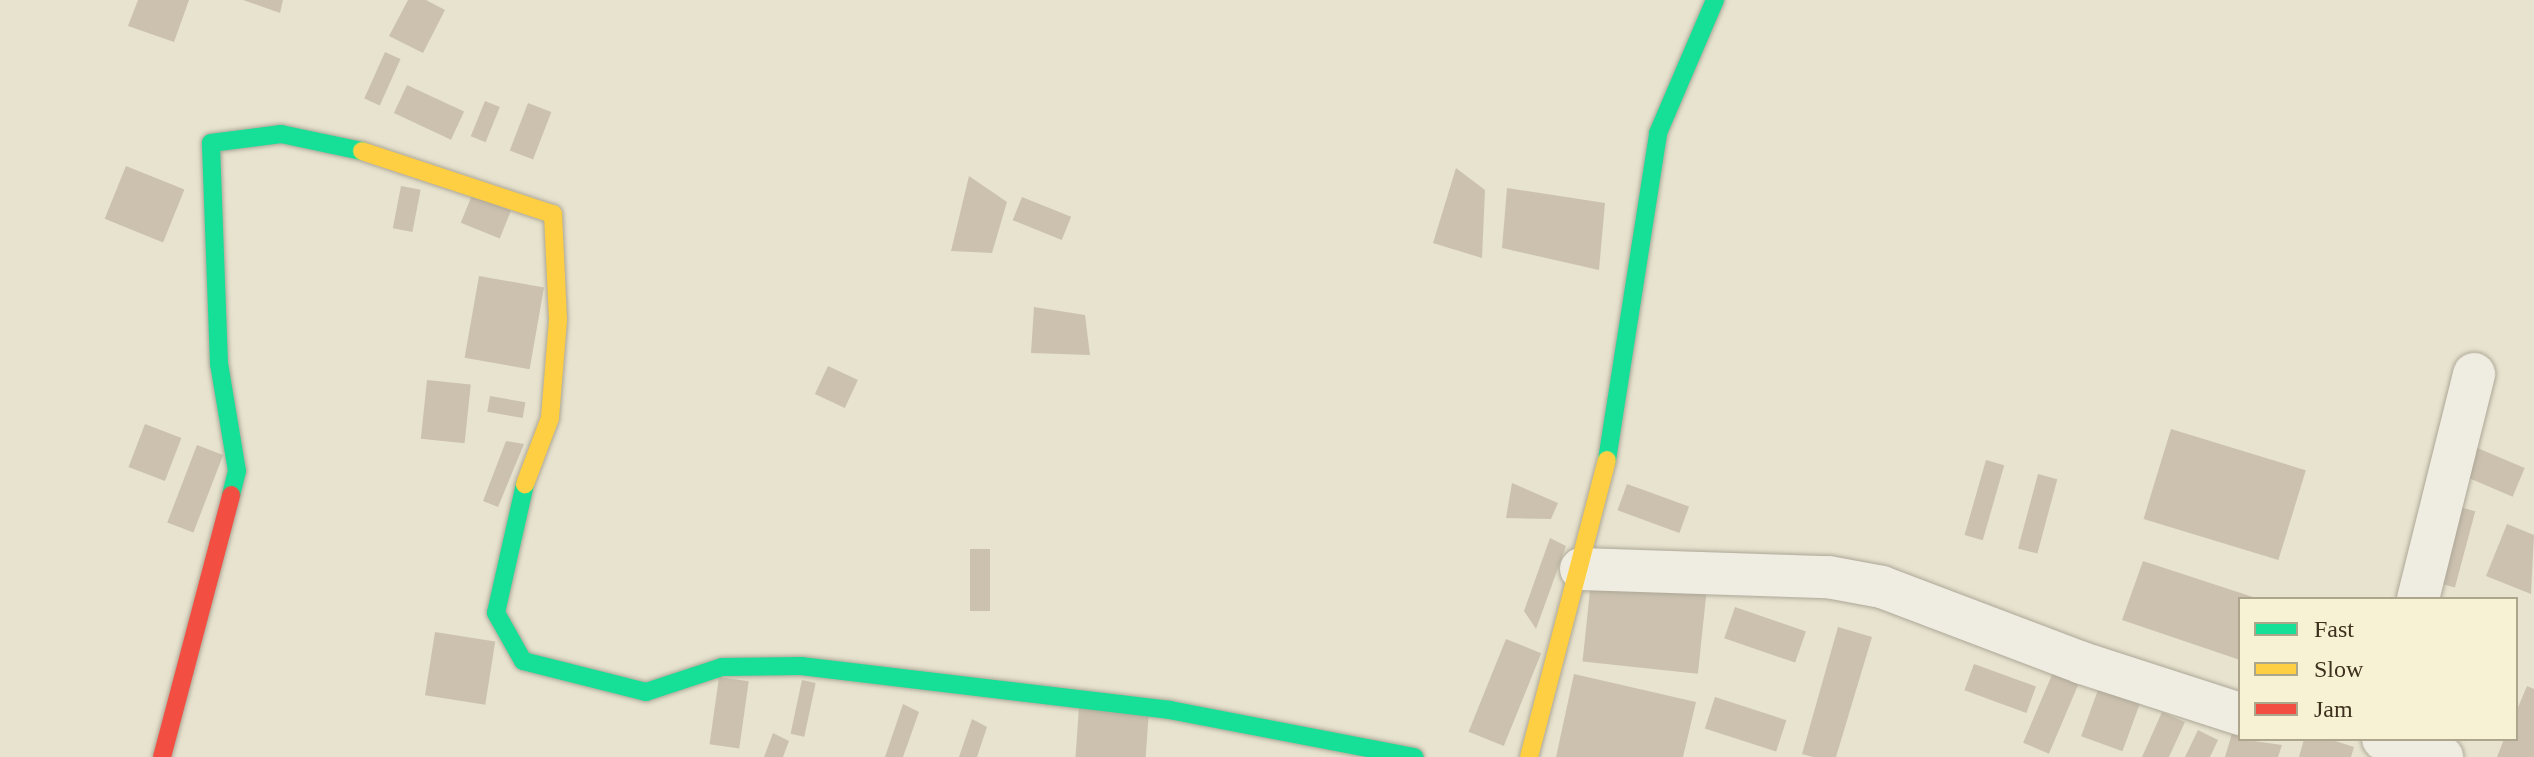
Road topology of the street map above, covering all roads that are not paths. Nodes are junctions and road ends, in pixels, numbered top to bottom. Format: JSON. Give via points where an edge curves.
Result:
{"nodes":[{"id":1,"x":1705,"y":2,"type":"edge"},
{"id":2,"x":2474,"y":374,"type":"dead end"},
{"id":3,"x":1581,"y":569,"type":"junction"},
{"id":4,"x":2418,"y":597,"type":"edge"},
{"id":5,"x":2238,"y":713,"type":"edge"},
{"id":6,"x":2388,"y":744,"type":"edge"},
{"id":7,"x":162,"y":757,"type":"edge"},
{"id":8,"x":1415,"y":757,"type":"edge"},
{"id":9,"x":1529,"y":757,"type":"edge"},
{"id":10,"x":2442,"y":757,"type":"edge"}],
"edges":[{"from":1,"to":3,"type":"street","via":[[1658,133],[1607,463]]},
{"from":2,"to":4,"type":"street"},
{"from":3,"to":5,"type":"street","via":[[1828,577],[1882,587],[2082,663]]},
{"from":3,"to":9,"type":"street"},
{"from":6,"to":10,"type":"street"},
{"from":7,"to":8,"type":"street","via":[[237,471],[219,364],[211,143],[281,134],[383,155],[553,214],[558,320],[550,418],[516,506],[496,613],[523,661],[646,692],[722,667],[801,666],[1170,710]]}]}
